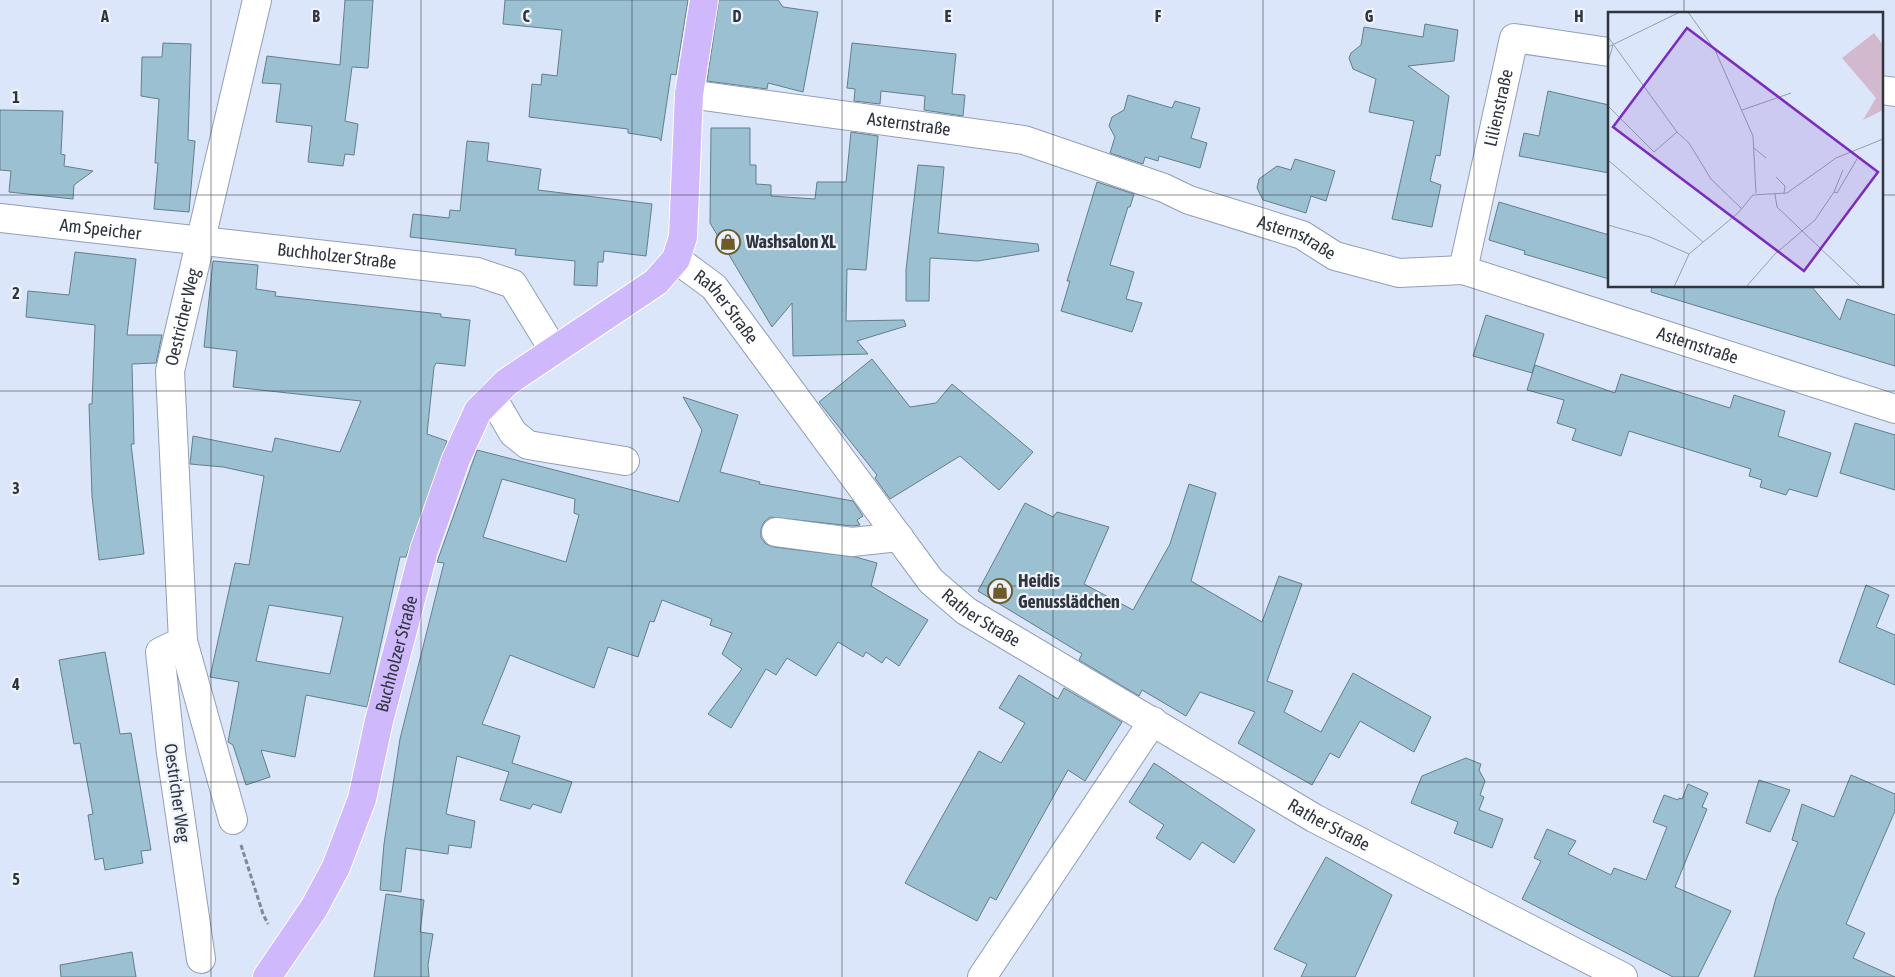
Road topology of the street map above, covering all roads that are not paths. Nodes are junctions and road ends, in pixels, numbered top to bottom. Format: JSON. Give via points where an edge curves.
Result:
{"nodes":[{"id":1,"x":257,"y":0,"type":"edge"},
{"id":2,"x":704,"y":0,"type":"edge"},
{"id":3,"x":1608,"y":52,"type":"edge"},
{"id":4,"x":1882,"y":90,"type":"edge"},
{"id":5,"x":1895,"y":92,"type":"edge"},
{"id":6,"x":689,"y":94,"type":"junction"},
{"id":7,"x":0,"y":218,"type":"edge"},
{"id":8,"x":203,"y":239,"type":"junction"},
{"id":9,"x":676,"y":259,"type":"junction"},
{"id":10,"x":1463,"y":270,"type":"junction"},
{"id":11,"x":553,"y":349,"type":"junction"},
{"id":12,"x":492,"y":396,"type":"junction"},
{"id":13,"x":1895,"y":409,"type":"edge"},
{"id":14,"x":625,"y":461,"type":"dead end"},
{"id":15,"x":776,"y":532,"type":"dead end"},
{"id":16,"x":899,"y":537,"type":"junction"},
{"id":17,"x":183,"y":641,"type":"junction"},
{"id":18,"x":1153,"y":721,"type":"junction"},
{"id":19,"x":233,"y":820,"type":"road end"},
{"id":20,"x":201,"y":959,"type":"dead end"},
{"id":21,"x":267,"y":977,"type":"edge"},
{"id":22,"x":982,"y":977,"type":"edge"},
{"id":23,"x":1623,"y":977,"type":"edge"}],
"edges":[{"from":1,"to":8,"type":"street","name":"Oestricher Weg"},
{"from":2,"to":6,"type":"main road","name":"Rather Straße"},
{"from":3,"to":10,"type":"street","name":"Lilienstraße","via":[[1514,38]]},
{"from":4,"to":5,"type":"street"},
{"from":6,"to":9,"type":"main road","name":"Rather Straße","via":[[683,237]]},
{"from":6,"to":10,"type":"street","name":"Asternstraße","via":[[1024,140],[1164,188],[1189,200],[1302,235],[1335,256],[1400,273]]},
{"from":7,"to":8,"type":"street","name":"Am Speicher"},
{"from":8,"to":11,"type":"street","name":"Buchholzer Straße","via":[[477,272],[513,284]]},
{"from":8,"to":17,"type":"street","name":"Oestricher Weg","via":[[170,371]]},
{"from":9,"to":11,"type":"main road","name":"Buchholzer Straße","via":[[656,282]]},
{"from":9,"to":16,"type":"street","name":"Rather Straße","via":[[714,287]]},
{"from":10,"to":13,"type":"street","name":"Asternstraße"},
{"from":11,"to":12,"type":"main road","name":"Buchholzer Straße","via":[[506,382]]},
{"from":12,"to":14,"type":"street","via":[[513,433],[528,445]]},
{"from":12,"to":21,"type":"main road","name":"Buchholzer Straße","via":[[478,411],[456,459],[424,550],[362,798],[336,867],[314,908]]},
{"from":15,"to":16,"type":"street","via":[[852,542]]},
{"from":16,"to":18,"type":"street","name":"Rather Straße","via":[[931,581],[966,611]]},
{"from":17,"to":19,"type":"street","name":"Oestricher Weg"},
{"from":17,"to":20,"type":"street","name":"Oestricher Weg","via":[[160,652]]},
{"from":18,"to":22,"type":"street"},
{"from":18,"to":23,"type":"street","name":"Rather Straße","via":[[1314,818]]}]}
